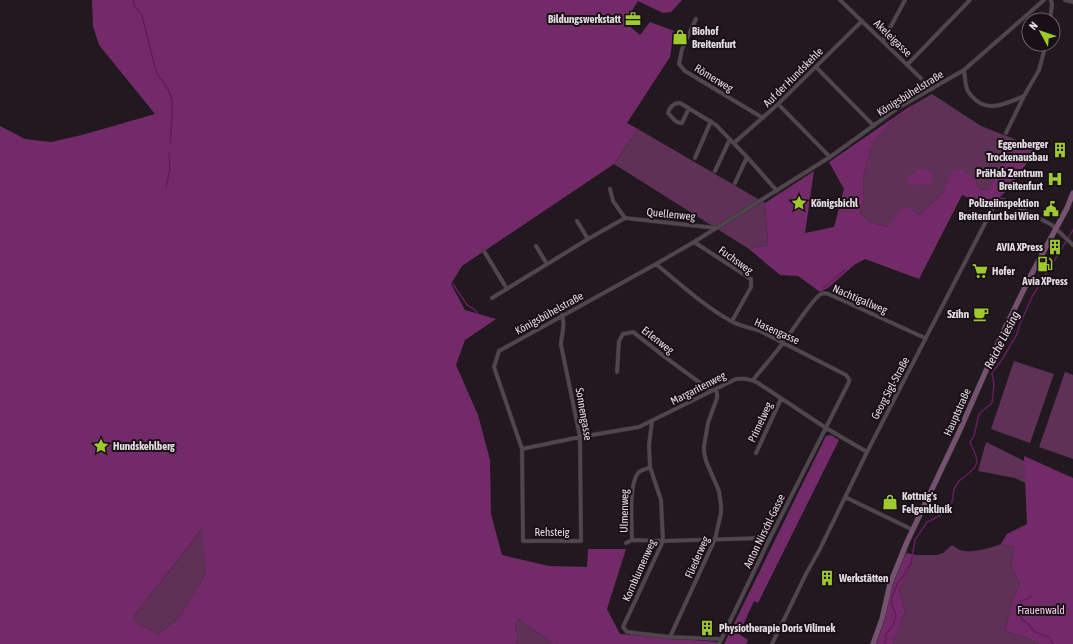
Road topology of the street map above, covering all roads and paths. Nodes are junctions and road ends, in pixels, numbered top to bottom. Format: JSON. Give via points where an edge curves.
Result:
{"nodes":[{"id":1,"x":840,"y":0,"type":"edge"},
{"id":2,"x":905,"y":0,"type":"edge"},
{"id":3,"x":970,"y":0,"type":"edge"},
{"id":4,"x":1044,"y":0,"type":"edge"},
{"id":5,"x":1051,"y":0,"type":"edge"},
{"id":6,"x":1065,"y":0,"type":"edge"},
{"id":7,"x":1073,"y":2,"type":"edge"},
{"id":8,"x":1051,"y":12,"type":"edge"},
{"id":9,"x":696,"y":19,"type":"dead end"},
{"id":10,"x":862,"y":21,"type":"junction"},
{"id":11,"x":883,"y":41,"type":"junction"},
{"id":12,"x":1044,"y":52,"type":"edge"},
{"id":13,"x":907,"y":65,"type":"junction"},
{"id":14,"x":816,"y":67,"type":"junction"},
{"id":15,"x":964,"y":70,"type":"junction"},
{"id":16,"x":932,"y":90,"type":"junction"},
{"id":17,"x":1024,"y":96,"type":"junction"},
{"id":18,"x":778,"y":104,"type":"junction"},
{"id":19,"x":689,"y":108,"type":"junction"},
{"id":20,"x":763,"y":118,"type":"junction"},
{"id":21,"x":711,"y":121,"type":"junction"},
{"id":22,"x":874,"y":126,"type":"junction"},
{"id":23,"x":1006,"y":133,"type":"dead end"},
{"id":24,"x":730,"y":139,"type":"junction"},
{"id":25,"x":734,"y":143,"type":"junction"},
{"id":26,"x":747,"y":157,"type":"junction"},
{"id":27,"x":830,"y":157,"type":"junction"},
{"id":28,"x":695,"y":158,"type":"dead end"},
{"id":29,"x":715,"y":172,"type":"dead end"},
{"id":30,"x":735,"y":183,"type":"dead end"},
{"id":31,"x":610,"y":189,"type":"dead end"},
{"id":32,"x":777,"y":191,"type":"junction"},
{"id":33,"x":1073,"y":192,"type":"edge"},
{"id":34,"x":625,"y":218,"type":"junction"},
{"id":35,"x":577,"y":221,"type":"dead end"},
{"id":36,"x":716,"y":228,"type":"junction"},
{"id":37,"x":1057,"y":228,"type":"junction"},
{"id":38,"x":588,"y":239,"type":"junction"},
{"id":39,"x":694,"y":242,"type":"junction"},
{"id":40,"x":1073,"y":245,"type":"edge"},
{"id":41,"x":536,"y":246,"type":"dead end"},
{"id":42,"x":484,"y":251,"type":"dead end"},
{"id":43,"x":547,"y":264,"type":"junction"},
{"id":44,"x":656,"y":264,"type":"junction"},
{"id":45,"x":507,"y":289,"type":"junction"},
{"id":46,"x":492,"y":298,"type":"dead end"},
{"id":47,"x":562,"y":315,"type":"junction"},
{"id":48,"x":732,"y":321,"type":"junction"},
{"id":49,"x":925,"y":338,"type":"junction"},
{"id":50,"x":783,"y":342,"type":"junction"},
{"id":51,"x":617,"y":372,"type":"dead end"},
{"id":52,"x":753,"y":380,"type":"junction"},
{"id":53,"x":713,"y":390,"type":"junction"},
{"id":54,"x":781,"y":399,"type":"junction"},
{"id":55,"x":652,"y":421,"type":"junction"},
{"id":56,"x":826,"y":428,"type":"junction"},
{"id":57,"x":580,"y":437,"type":"junction"},
{"id":58,"x":522,"y":449,"type":"junction"},
{"id":59,"x":756,"y":452,"type":"dead end"},
{"id":60,"x":867,"y":452,"type":"junction"},
{"id":61,"x":650,"y":467,"type":"junction"},
{"id":62,"x":845,"y":497,"type":"junction"},
{"id":63,"x":913,"y":530,"type":"junction"},
{"id":64,"x":632,"y":540,"type":"junction"},
{"id":65,"x":715,"y":540,"type":"junction"},
{"id":66,"x":769,"y":540,"type":"junction"},
{"id":67,"x":523,"y":541,"type":"joint"},
{"id":68,"x":581,"y":541,"type":"joint"},
{"id":69,"x":663,"y":542,"type":"junction"},
{"id":70,"x":626,"y":543,"type":"dead end"},
{"id":71,"x":670,"y":637,"type":"junction"},
{"id":72,"x":721,"y":639,"type":"junction"},
{"id":73,"x":719,"y":644,"type":"edge"},
{"id":74,"x":772,"y":644,"type":"edge"},
{"id":75,"x":872,"y":644,"type":"edge"}],
"edges":[{"from":1,"to":10,"type":"street","name":"Akeleigasse"},
{"from":2,"to":11,"type":"street"},
{"from":3,"to":13,"type":"street"},
{"from":4,"to":15,"type":"street","name":"Königsbühelstraße"},
{"from":5,"to":8,"type":"street"},
{"from":6,"to":7,"type":"street"},
{"from":9,"to":20,"type":"street","name":"Römerweg","via":[[678,64],[685,71]]},
{"from":10,"to":11,"type":"street","name":"Akeleigasse"},
{"from":10,"to":14,"type":"street","name":"Auf der Hundskehle"},
{"from":11,"to":13,"type":"street","name":"Akeleigasse"},
{"from":12,"to":17,"type":"street","via":[[1039,70]]},
{"from":13,"to":16,"type":"street","name":"Akeleigasse"},
{"from":14,"to":18,"type":"street","name":"Auf der Hundskehle"},
{"from":14,"to":22,"type":"street"},
{"from":15,"to":16,"type":"street","name":"Königsbühelstraße"},
{"from":15,"to":17,"type":"street","via":[[970,94],[979,103],[997,106]]},
{"from":16,"to":22,"type":"street","name":"Königsbühelstraße","via":[[898,108]]},
{"from":17,"to":23,"type":"street"},
{"from":18,"to":20,"type":"street","name":"Auf der Hundskehle"},
{"from":18,"to":27,"type":"street"},
{"from":19,"to":19,"type":"street","via":[[677,103],[668,113],[680,124]]},
{"from":19,"to":21,"type":"street"},
{"from":20,"to":25,"type":"street","name":"Auf der Hundskehle"},
{"from":21,"to":24,"type":"street"},
{"from":21,"to":28,"type":"street"},
{"from":22,"to":27,"type":"street","name":"Königsbühelstraße"},
{"from":24,"to":25,"type":"street"},
{"from":24,"to":29,"type":"street"},
{"from":25,"to":26,"type":"street"},
{"from":26,"to":30,"type":"street"},
{"from":26,"to":32,"type":"street"},
{"from":27,"to":32,"type":"street","name":"Königsbühelstraße"},
{"from":31,"to":34,"type":"street","via":[[613,201]]},
{"from":32,"to":36,"type":"street","name":"Königsbühelstraße"},
{"from":33,"to":37,"type":"main road","name":"Hauptstraße"},
{"from":34,"to":36,"type":"street","name":"Quellenweg"},
{"from":34,"to":38,"type":"street"},
{"from":35,"to":38,"type":"street"},
{"from":36,"to":39,"type":"street","name":"Königsbühelstraße"},
{"from":37,"to":40,"type":"street"},
{"from":37,"to":49,"type":"street","name":"Georg Sigl-Straße","via":[[1004,200],[997,202]]},
{"from":37,"to":63,"type":"main road","name":"Hauptstraße","via":[[1003,332]]},
{"from":38,"to":43,"type":"street"},
{"from":39,"to":44,"type":"street","name":"Königsbühelstraße"},
{"from":39,"to":48,"type":"street","name":"Fuchsweg","via":[[751,279],[751,287]]},
{"from":41,"to":43,"type":"street"},
{"from":42,"to":45,"type":"street"},
{"from":43,"to":45,"type":"street"},
{"from":44,"to":47,"type":"street","name":"Königsbühelstraße"},
{"from":44,"to":48,"type":"street","name":"Hasengasse"},
{"from":45,"to":46,"type":"street"},
{"from":47,"to":57,"type":"street","name":"Sonnengasse","via":[[564,329],[561,345]]},
{"from":47,"to":58,"type":"street","name":"Königsbühelstraße","via":[[499,351],[494,367]]},
{"from":48,"to":50,"type":"street","name":"Hasengasse"},
{"from":49,"to":50,"type":"street","name":"Nachtigallweg","via":[[822,293]]},
{"from":49,"to":60,"type":"street","name":"Georg Sigl-Straße"},
{"from":50,"to":52,"type":"street","name":"Nachtigallweg"},
{"from":50,"to":56,"type":"street","name":"Hasengasse","via":[[846,375],[849,379]]},
{"from":51,"to":53,"type":"street","name":"Erlenweg","via":[[619,341],[623,334],[633,332]]},
{"from":52,"to":53,"type":"street","name":"Margaritenweg","via":[[736,379]]},
{"from":52,"to":54,"type":"street"},
{"from":53,"to":55,"type":"street","name":"Margaritenweg"},
{"from":53,"to":65,"type":"street","name":"Fliederweg","via":[[717,393],[717,398],[708,423],[704,446],[720,500],[721,513]]},
{"from":54,"to":56,"type":"street"},
{"from":54,"to":59,"type":"street","name":"Primelweg"},
{"from":55,"to":57,"type":"street","name":"Margaritenweg","via":[[639,427]]},
{"from":55,"to":61,"type":"street","name":"Kornblumenweg"},
{"from":56,"to":60,"type":"street"},
{"from":56,"to":66,"type":"street","name":"Anton Nirschl-Gasse"},
{"from":57,"to":58,"type":"street","name":"Margaritenweg"},
{"from":57,"to":68,"type":"street","name":"Sonnengasse"},
{"from":58,"to":67,"type":"street","name":"Königsbühelstraße"},
{"from":60,"to":62,"type":"street","name":"Georg Sigl-Straße"},
{"from":61,"to":64,"type":"street","name":"Ulmenweg","via":[[639,472],[633,483]]},
{"from":61,"to":69,"type":"street","name":"Kornblumenweg","via":[[661,500]]},
{"from":62,"to":63,"type":"street"},
{"from":62,"to":74,"type":"street","name":"Georg Sigl-Straße"},
{"from":63,"to":75,"type":"main road","name":"Hauptstraße","via":[[890,584],[882,619]]},
{"from":64,"to":69,"type":"street"},
{"from":64,"to":70,"type":"street"},
{"from":65,"to":66,"type":"street"},
{"from":65,"to":69,"type":"street"},
{"from":65,"to":71,"type":"street","name":"Fliederweg"},
{"from":66,"to":72,"type":"street","name":"Anton Nirschl-Gasse"},
{"from":67,"to":68,"type":"street","name":"Rehsteig"},
{"from":69,"to":71,"type":"street","name":"Kornblumenweg","via":[[623,627],[627,632]]},
{"from":71,"to":72,"type":"street","name":"Kornblumenweg"},
{"from":72,"to":73,"type":"street","name":"Anton Nirschl-Gasse"}]}
